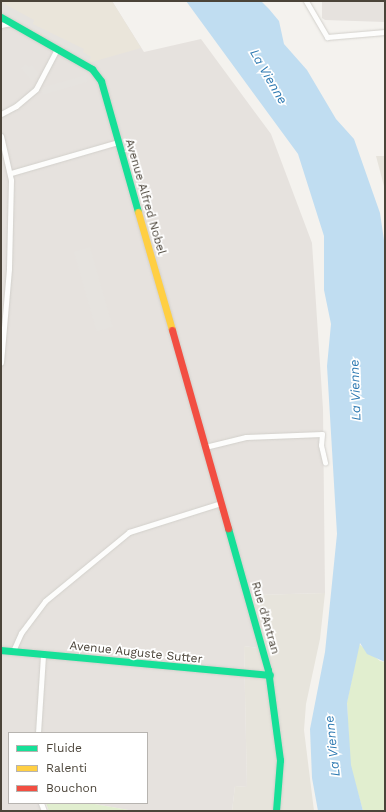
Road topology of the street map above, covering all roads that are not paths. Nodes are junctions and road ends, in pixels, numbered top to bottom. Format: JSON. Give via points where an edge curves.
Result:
{"nodes":[{"id":1,"x":306,"y":1,"type":"edge"},
{"id":2,"x":1,"y":17,"type":"edge"},
{"id":3,"x":11,"y":22,"type":"junction"},
{"id":4,"x":1,"y":25,"type":"edge"},
{"id":5,"x":385,"y":32,"type":"edge"},
{"id":6,"x":57,"y":49,"type":"junction"},
{"id":7,"x":1,"y":114,"type":"edge"},
{"id":8,"x":1,"y":136,"type":"edge"},
{"id":9,"x":118,"y":142,"type":"junction"},
{"id":10,"x":11,"y":173,"type":"junction"},
{"id":11,"x":1,"y":363,"type":"edge"},
{"id":12,"x":201,"y":435,"type":"joint"},
{"id":13,"x":205,"y":447,"type":"junction"},
{"id":14,"x":325,"y":463,"type":"dead end"},
{"id":15,"x":221,"y":503,"type":"junction"},
{"id":16,"x":1,"y":650,"type":"edge"},
{"id":17,"x":13,"y":651,"type":"junction"},
{"id":18,"x":43,"y":654,"type":"junction"},
{"id":19,"x":270,"y":675,"type":"junction"},
{"id":20,"x":38,"y":732,"type":"edge"},
{"id":21,"x":276,"y":811,"type":"edge"}],
"edges":[{"from":1,"to":5,"type":"street","via":[[327,37]]},
{"from":2,"to":3,"type":"street","name":"Avenue Alfred Nobel"},
{"from":3,"to":4,"type":"street"},
{"from":3,"to":6,"type":"street","name":"Avenue Alfred Nobel"},
{"from":6,"to":7,"type":"street","via":[[36,89],[16,106]]},
{"from":6,"to":9,"type":"street","name":"Avenue Alfred Nobel","via":[[99,76]]},
{"from":8,"to":10,"type":"street"},
{"from":9,"to":10,"type":"street"},
{"from":9,"to":12,"type":"street","name":"Avenue Alfred Nobel"},
{"from":10,"to":11,"type":"street","via":[[9,269]]},
{"from":12,"to":13,"type":"street","name":"Rue d'Antran"},
{"from":13,"to":14,"type":"street","via":[[246,437],[322,434],[321,445]]},
{"from":13,"to":15,"type":"street","name":"Rue d'Antran"},
{"from":15,"to":17,"type":"street","via":[[129,532],[45,601],[21,633]]},
{"from":15,"to":19,"type":"street","name":"Rue d'Antran"},
{"from":16,"to":17,"type":"street","name":"Avenue Auguste Sutter"},
{"from":17,"to":18,"type":"street","name":"Avenue Auguste Sutter"},
{"from":18,"to":19,"type":"street","name":"Avenue Auguste Sutter"},
{"from":18,"to":20,"type":"street"},
{"from":19,"to":21,"type":"street","name":"Rue d'Antran","via":[[280,760]]}]}
